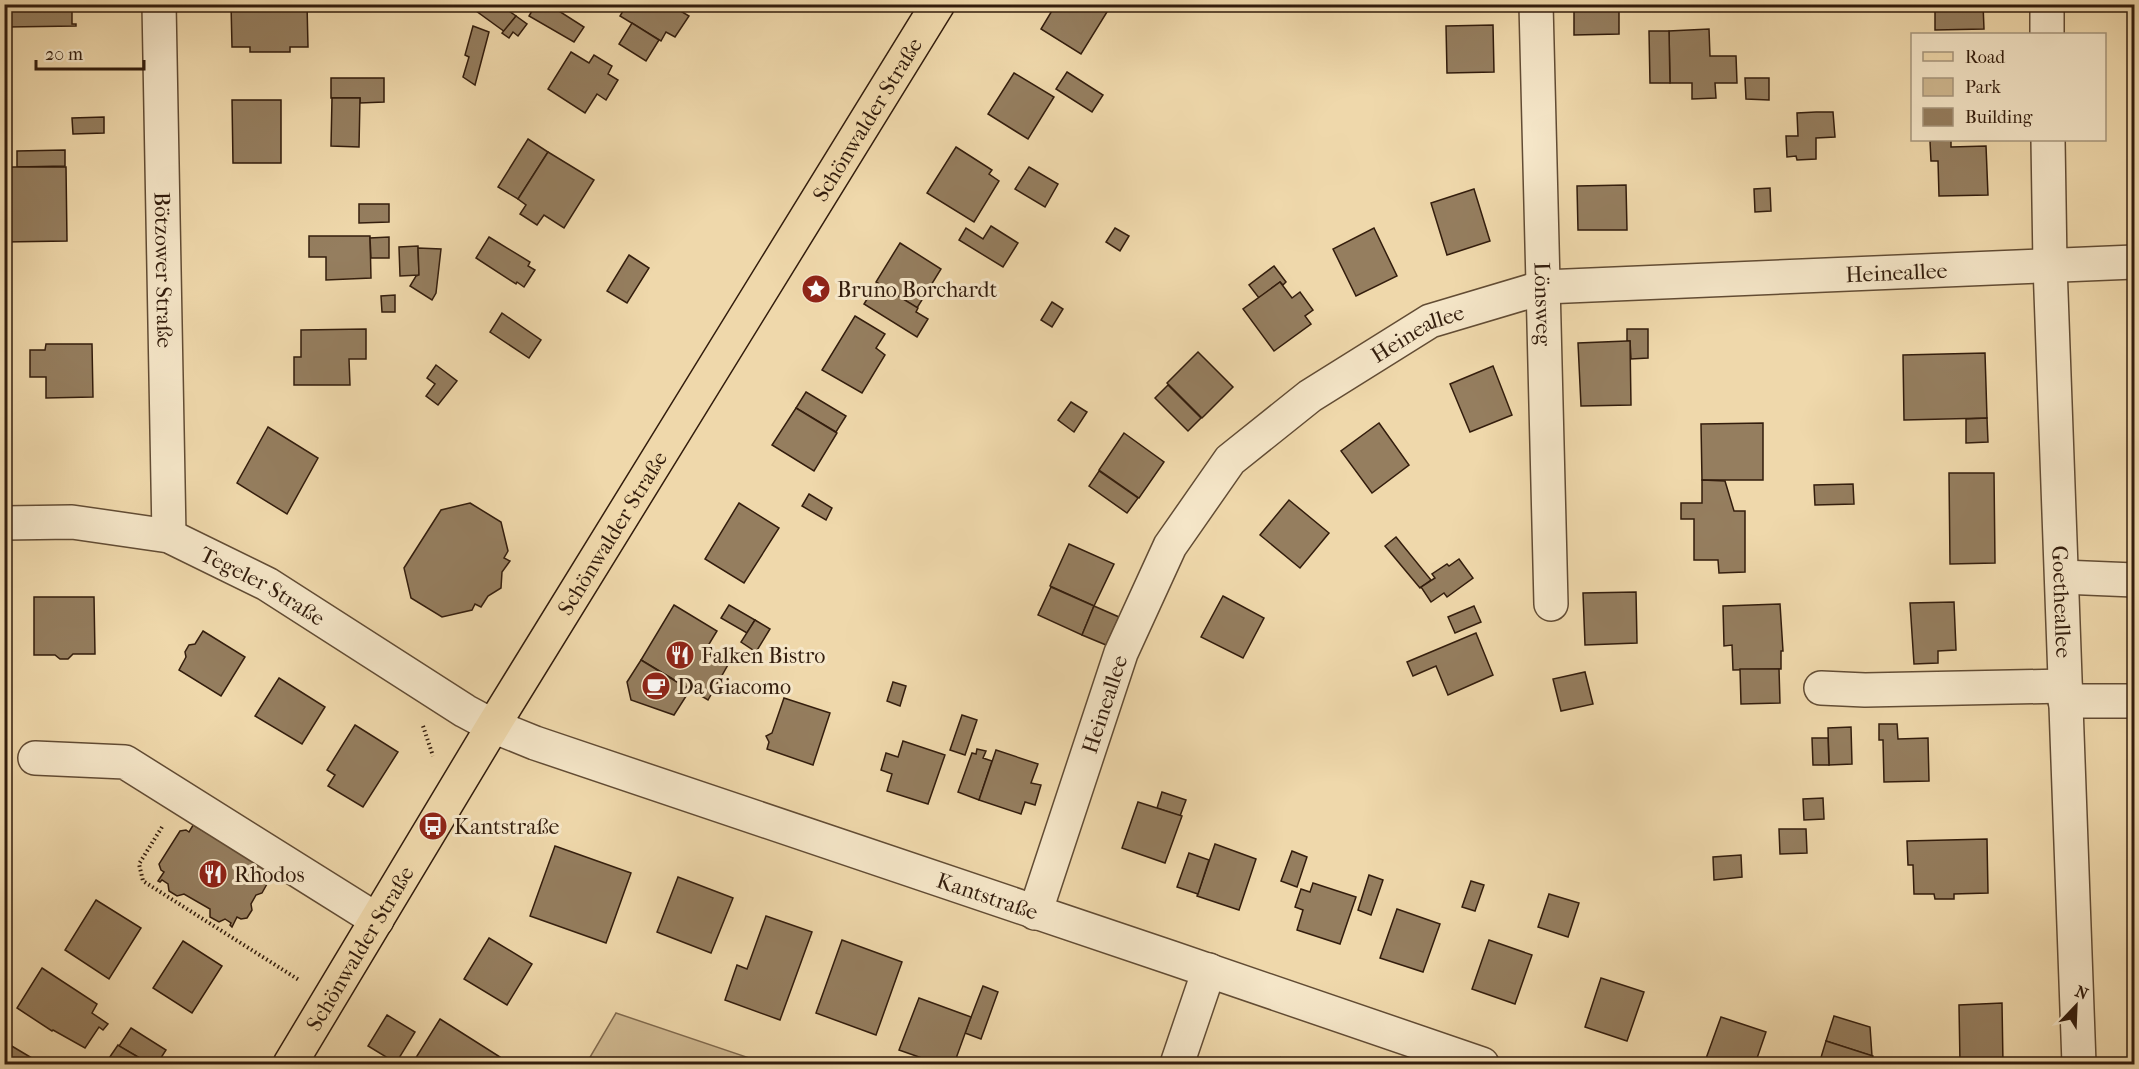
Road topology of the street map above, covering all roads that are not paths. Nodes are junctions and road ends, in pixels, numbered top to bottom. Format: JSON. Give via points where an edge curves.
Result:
{"nodes":[{"id":1,"x":159,"y":4,"type":"edge"},
{"id":2,"x":938,"y":4,"type":"edge"},
{"id":3,"x":1536,"y":4,"type":"edge"},
{"id":4,"x":2047,"y":4,"type":"edge"},
{"id":5,"x":2048,"y":33,"type":"edge"},
{"id":6,"x":2048,"y":141,"type":"edge"},
{"id":7,"x":2134,"y":262,"type":"edge"},
{"id":8,"x":2050,"y":265,"type":"junction"},
{"id":9,"x":1544,"y":287,"type":"junction"},
{"id":10,"x":4,"y":523,"type":"edge"},
{"id":11,"x":170,"y":536,"type":"junction"},
{"id":12,"x":2062,"y":577,"type":"junction"},
{"id":13,"x":2134,"y":580,"type":"edge"},
{"id":14,"x":1551,"y":604,"type":"dead end"},
{"id":15,"x":1821,"y":688,"type":"dead end"},
{"id":16,"x":2065,"y":693,"type":"junction"},
{"id":17,"x":2134,"y":701,"type":"edge"},
{"id":18,"x":493,"y":726,"type":"junction"},
{"id":19,"x":35,"y":758,"type":"dead end"},
{"id":20,"x":1035,"y":913,"type":"junction"},
{"id":21,"x":377,"y":920,"type":"junction"},
{"id":22,"x":1209,"y":970,"type":"junction"},
{"id":23,"x":290,"y":1065,"type":"edge"},
{"id":24,"x":1177,"y":1065,"type":"edge"},
{"id":25,"x":1482,"y":1065,"type":"edge"},
{"id":26,"x":2079,"y":1065,"type":"edge"}],
"edges":[{"from":1,"to":11,"type":"street","name":"Bötzower Straße"},
{"from":2,"to":18,"type":"main road","name":"Schönwalder Straße"},
{"from":3,"to":9,"type":"street","name":"Lönsweg"},
{"from":4,"to":5,"type":"street"},
{"from":6,"to":8,"type":"street","name":"Goetheallee"},
{"from":7,"to":8,"type":"street","name":"Heineallee"},
{"from":8,"to":9,"type":"street","name":"Heineallee"},
{"from":8,"to":12,"type":"street","name":"Goetheallee"},
{"from":9,"to":14,"type":"street","name":"Lönsweg"},
{"from":9,"to":20,"type":"street","name":"Heineallee","via":[[1430,321],[1310,396],[1230,460],[1170,546],[1121,653]]},
{"from":10,"to":11,"type":"street","name":"Tegeler Straße","via":[[72,522]]},
{"from":11,"to":18,"type":"street","name":"Tegeler Straße","via":[[267,584]]},
{"from":12,"to":13,"type":"street"},
{"from":12,"to":16,"type":"street","name":"Goetheallee"},
{"from":15,"to":16,"type":"street"},
{"from":16,"to":17,"type":"street"},
{"from":16,"to":26,"type":"street","name":"Goetheallee"},
{"from":18,"to":20,"type":"street","name":"Kantstraße"},
{"from":18,"to":21,"type":"main road","name":"Schönwalder Straße"},
{"from":19,"to":21,"type":"street","via":[[125,762]]},
{"from":20,"to":22,"type":"street","name":"Kantstraße"},
{"from":21,"to":23,"type":"main road","name":"Schönwalder Straße"},
{"from":22,"to":24,"type":"street"},
{"from":22,"to":25,"type":"street","name":"Kantstraße"}]}
